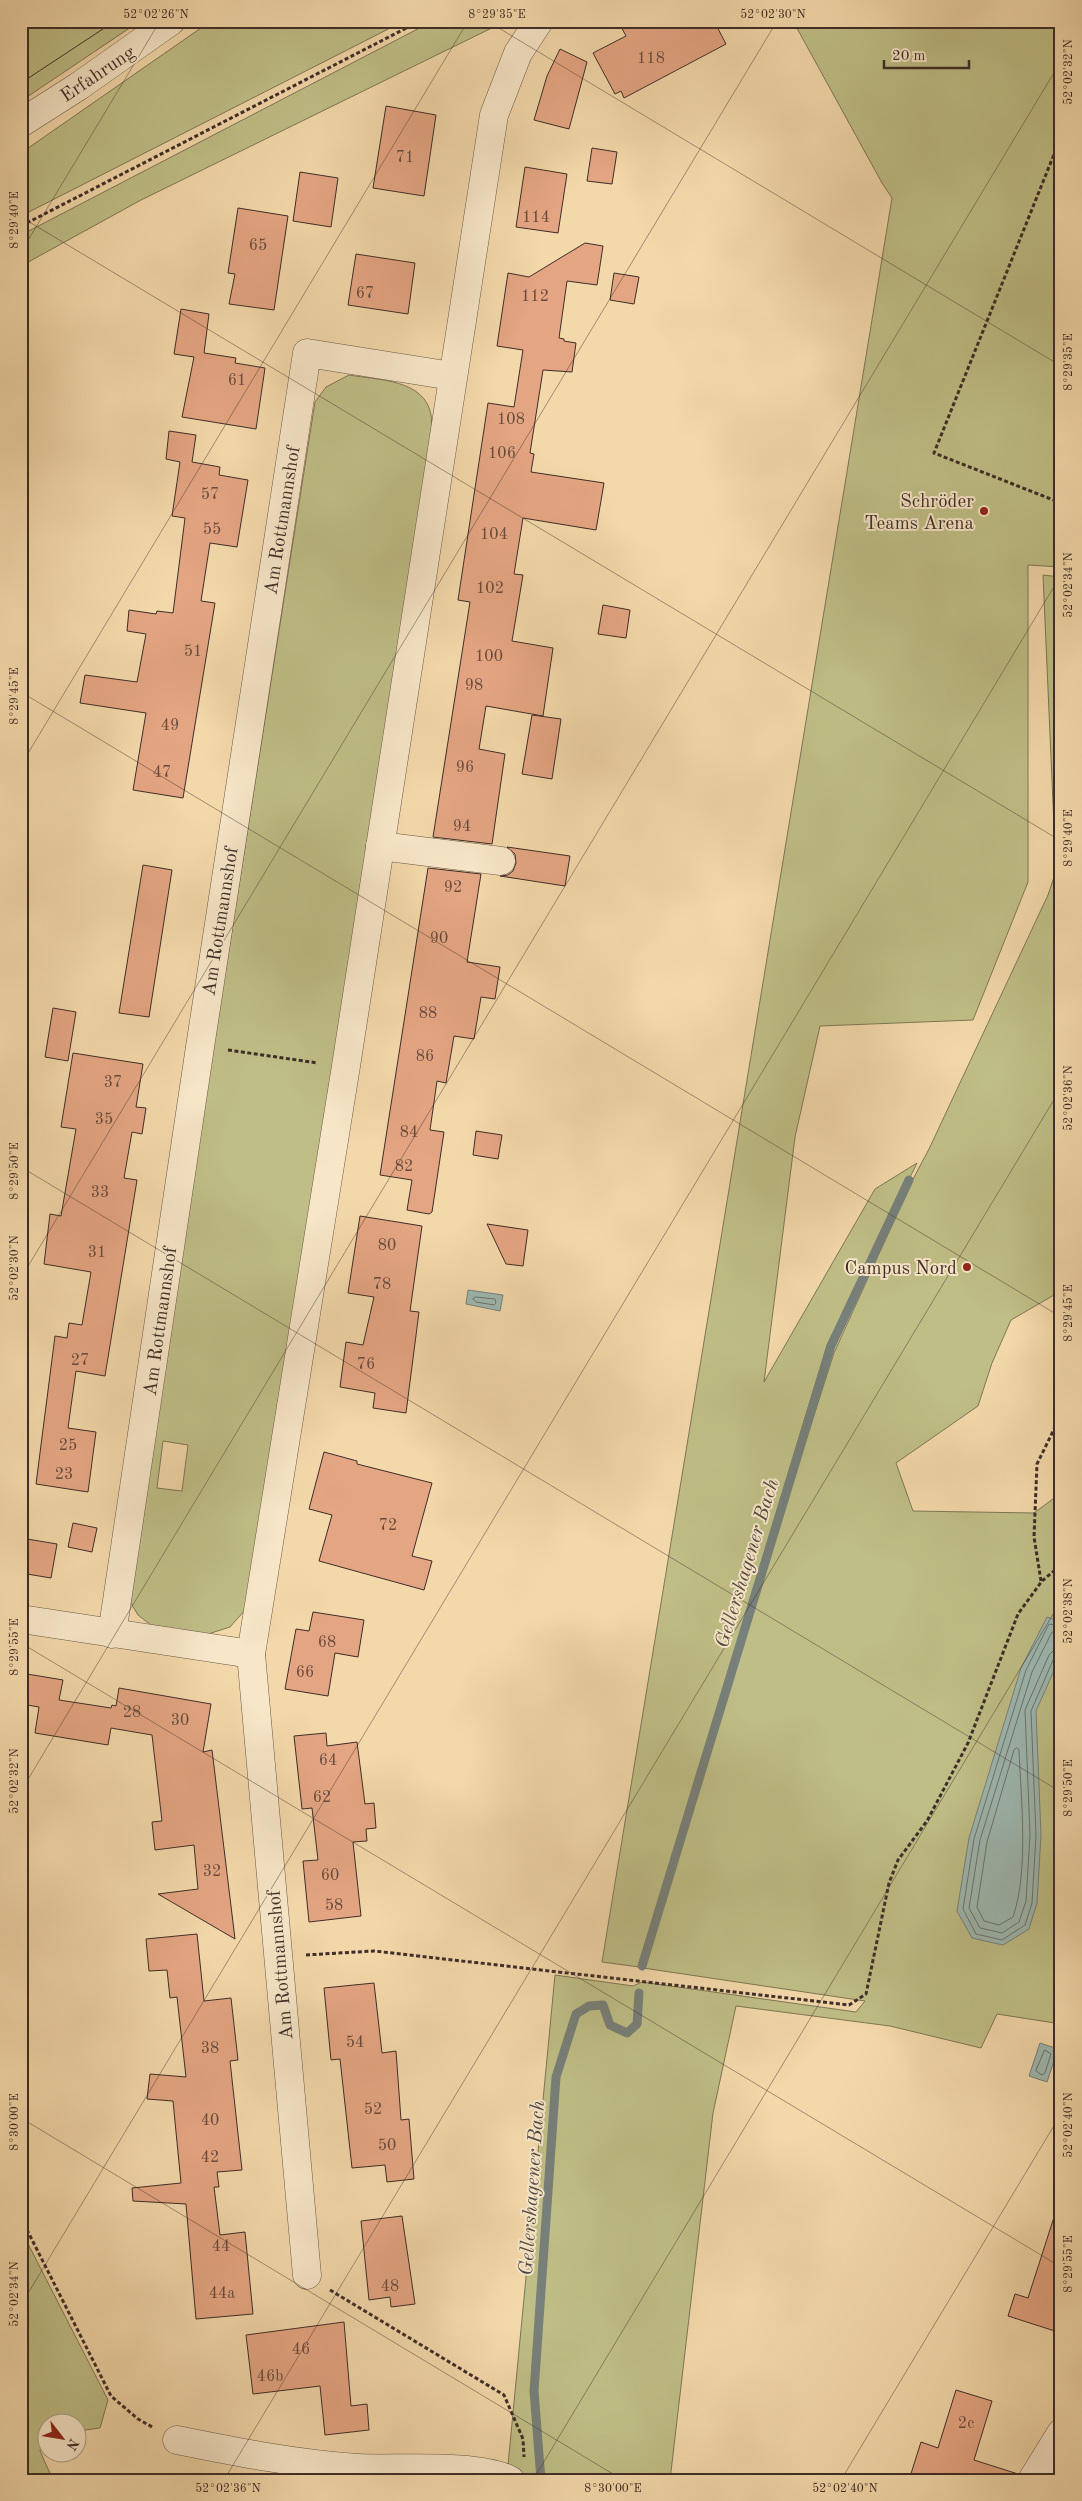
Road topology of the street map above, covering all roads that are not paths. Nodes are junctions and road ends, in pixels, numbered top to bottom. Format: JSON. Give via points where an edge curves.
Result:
{"nodes":[{"id":1,"x":171,"y":21,"type":"edge"},
{"id":2,"x":539,"y":21,"type":"edge"},
{"id":3,"x":21,"y":123,"type":"edge"},
{"id":4,"x":452,"y":376,"type":"junction"},
{"id":5,"x":380,"y":846,"type":"junction"},
{"id":6,"x":501,"y":861,"type":"dead end"},
{"id":7,"x":21,"y":1619,"type":"edge"},
{"id":8,"x":112,"y":1634,"type":"junction"},
{"id":9,"x":251,"y":1654,"type":"junction"},
{"id":10,"x":308,"y":2275,"type":"road end"},
{"id":11,"x":1061,"y":2433,"type":"edge"},
{"id":12,"x":177,"y":2440,"type":"road end"},
{"id":13,"x":518,"y":2472,"type":"edge"},
{"id":14,"x":1032,"y":2480,"type":"edge"}],
"edges":[{"from":1,"to":3,"type":"street","name":"Erfahrung"},
{"from":2,"to":4,"type":"street","name":"Am Rottmannshof","via":[[518,54],[494,115]]},
{"from":4,"to":5,"type":"street","name":"Am Rottmannshof"},
{"from":4,"to":8,"type":"street","name":"Am Rottmannshof","via":[[307,353]]},
{"from":5,"to":6,"type":"street"},
{"from":5,"to":9,"type":"street","name":"Am Rottmannshof"},
{"from":7,"to":8,"type":"street"},
{"from":8,"to":9,"type":"street"},
{"from":9,"to":10,"type":"street","name":"Am Rottmannshof"},
{"from":11,"to":14,"type":"street"},
{"from":12,"to":13,"type":"street","via":[[280,2459],[358,2468],[478,2471],[501,2475]]}]}
